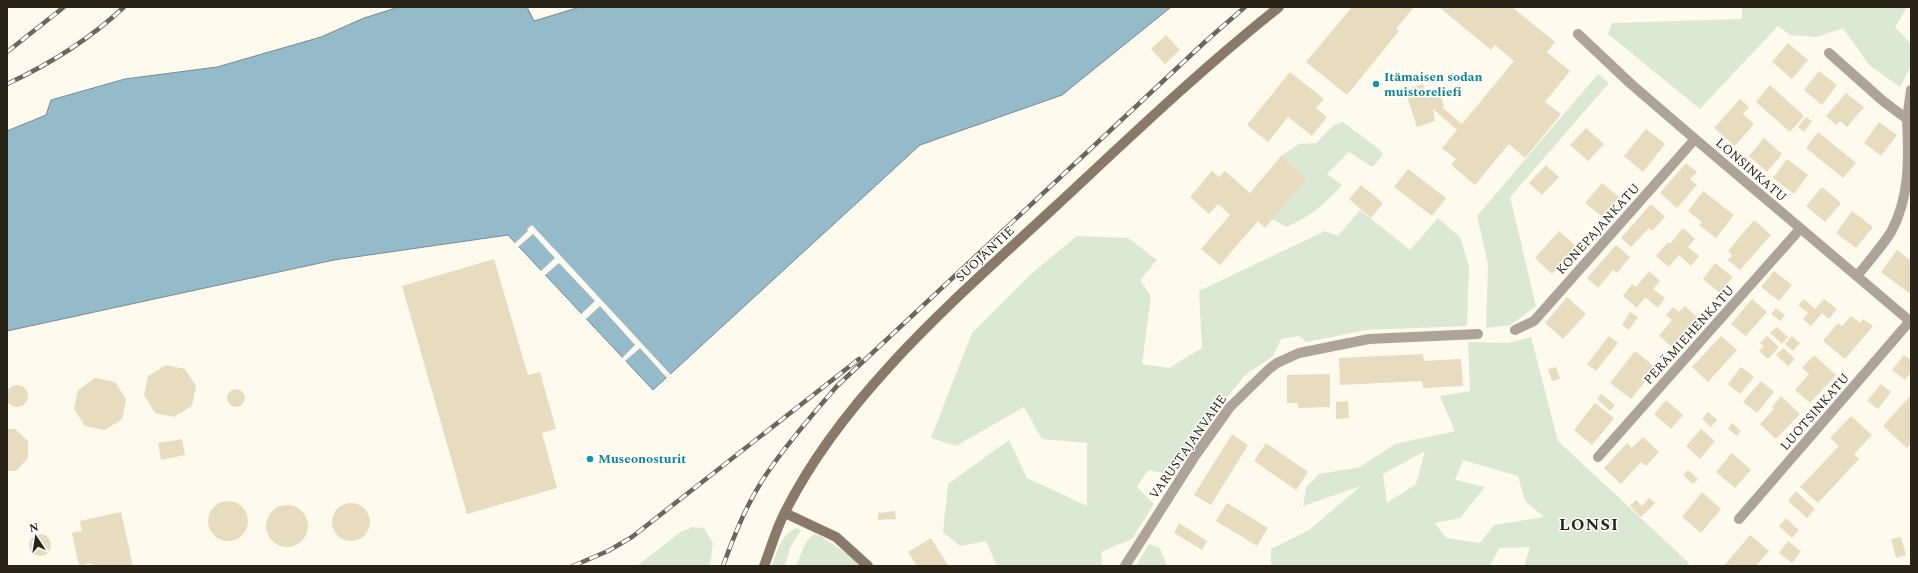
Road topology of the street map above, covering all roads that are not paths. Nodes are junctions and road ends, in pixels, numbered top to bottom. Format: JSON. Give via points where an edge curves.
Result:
{"nodes":[{"id":1,"x":1279,"y":7,"type":"edge"},
{"id":2,"x":1578,"y":34,"type":"dead end"},
{"id":3,"x":1829,"y":53,"type":"dead end"},
{"id":4,"x":1911,"y":90,"type":"edge"},
{"id":5,"x":1907,"y":119,"type":"junction"},
{"id":6,"x":1695,"y":139,"type":"junction"},
{"id":7,"x":1800,"y":229,"type":"junction"},
{"id":8,"x":1857,"y":276,"type":"junction"},
{"id":9,"x":1911,"y":321,"type":"edge"},
{"id":10,"x":1516,"y":330,"type":"dead end"},
{"id":11,"x":1478,"y":334,"type":"dead end"},
{"id":12,"x":1598,"y":457,"type":"dead end"},
{"id":13,"x":785,"y":512,"type":"junction"},
{"id":14,"x":1739,"y":519,"type":"dead end"},
{"id":15,"x":764,"y":566,"type":"edge"},
{"id":16,"x":868,"y":566,"type":"edge"},
{"id":17,"x":1125,"y":566,"type":"edge"}],
"edges":[{"from":1,"to":13,"type":"street","name":"SUOJANTIE","via":[[1181,90],[951,304],[866,392],[826,443]]},
{"from":2,"to":6,"type":"street","name":"LONSINKATU"},
{"from":3,"to":5,"type":"street"},
{"from":4,"to":5,"type":"street"},
{"from":5,"to":8,"type":"street","via":[[1909,156],[1901,209],[1890,232]]},
{"from":6,"to":7,"type":"street","name":"LONSINKATU"},
{"from":6,"to":10,"type":"street","name":"KONEPAJANKATU","via":[[1534,321]]},
{"from":7,"to":8,"type":"street","name":"LONSINKATU"},
{"from":7,"to":12,"type":"street","name":"PERÄMIEHENKATU"},
{"from":8,"to":9,"type":"street","name":"LONSINKATU"},
{"from":9,"to":14,"type":"street","name":"LUOTSINKATU"},
{"from":11,"to":17,"type":"street","name":"VARUSTAJANVAHE","via":[[1369,339],[1299,353],[1277,363],[1230,407],[1195,456]]},
{"from":13,"to":15,"type":"street","name":"SUOJANTIE"},
{"from":13,"to":16,"type":"street","via":[[836,537]]}]}
